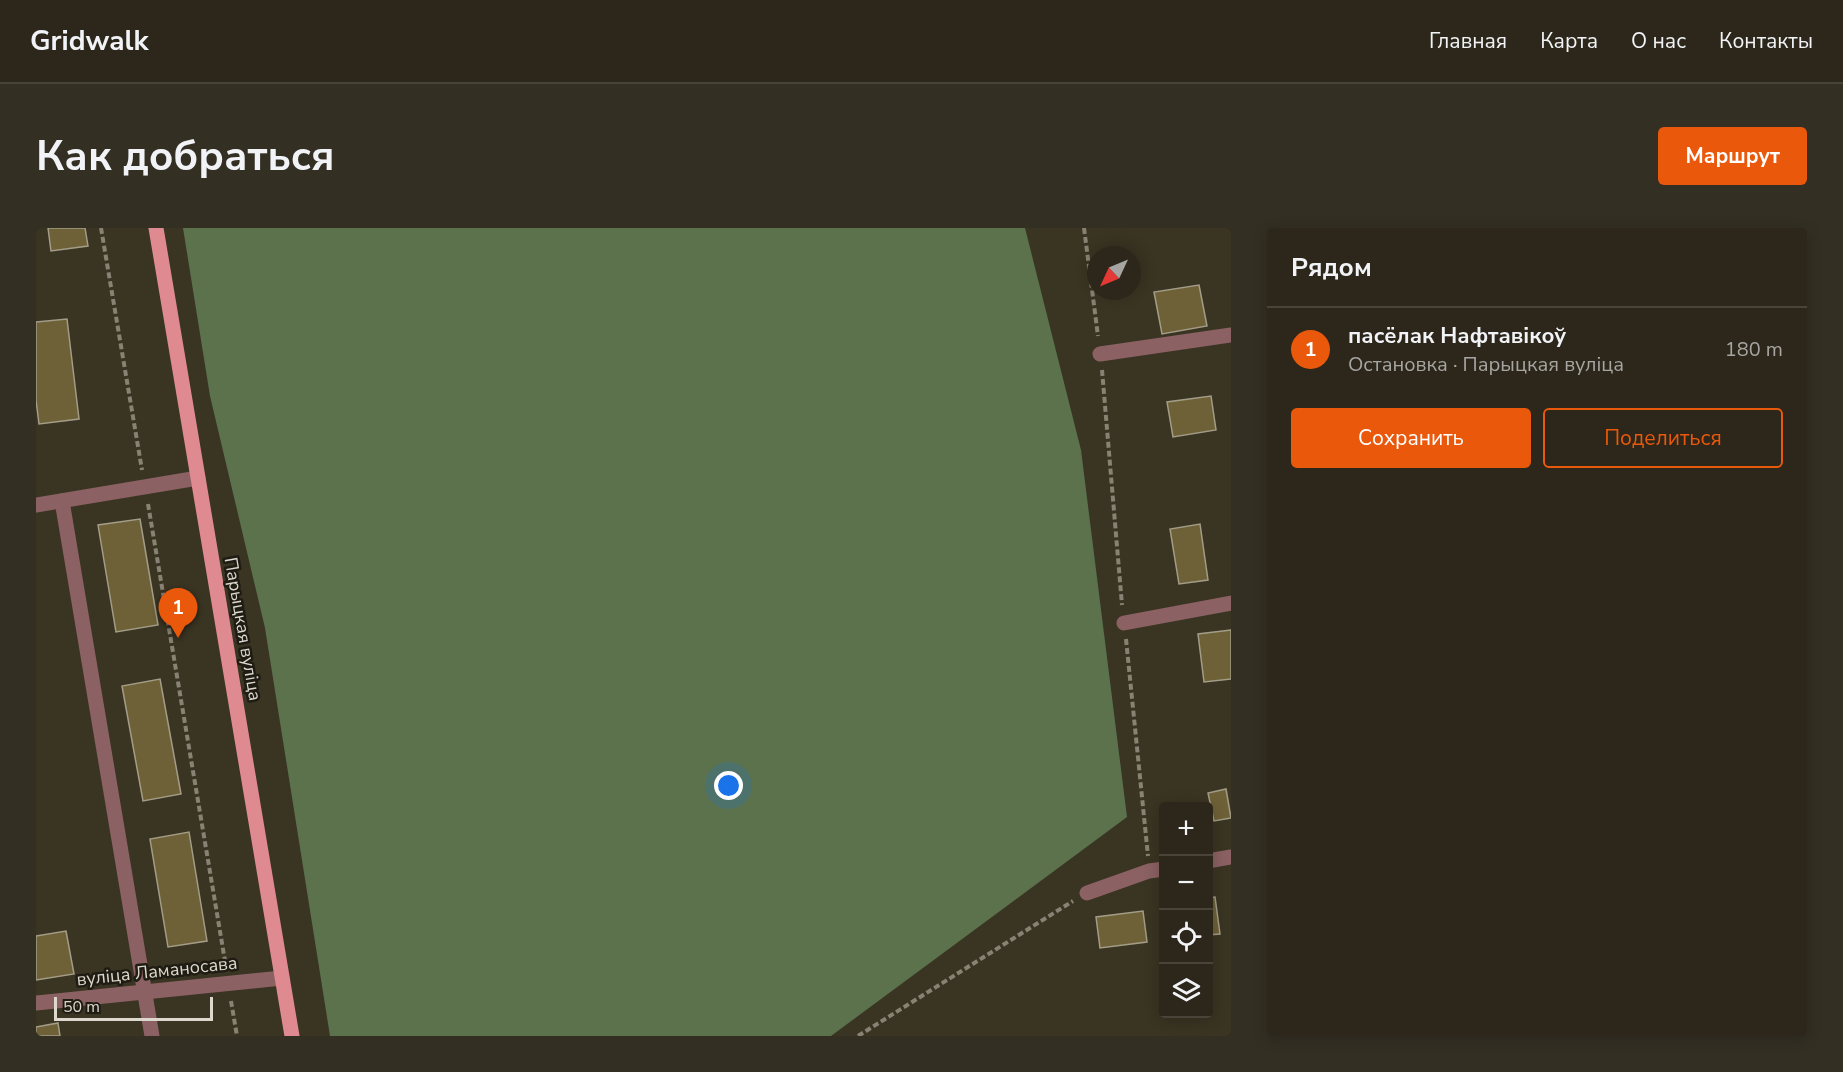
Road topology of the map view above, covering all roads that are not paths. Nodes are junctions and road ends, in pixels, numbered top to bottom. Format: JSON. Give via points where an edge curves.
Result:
{"nodes":[{"id":1,"x":156,"y":228,"type":"edge"},
{"id":2,"x":1231,"y":335,"type":"edge"},
{"id":3,"x":1100,"y":354,"type":"road end"},
{"id":4,"x":198,"y":478,"type":"junction"},
{"id":5,"x":62,"y":501,"type":"junction"},
{"id":6,"x":36,"y":505,"type":"edge"},
{"id":7,"x":1231,"y":603,"type":"edge"},
{"id":8,"x":1124,"y":623,"type":"road end"},
{"id":9,"x":1231,"y":858,"type":"edge"},
{"id":10,"x":1213,"y":860,"type":"edge"},
{"id":11,"x":1156,"y":870,"type":"edge"},
{"id":12,"x":1087,"y":893,"type":"road end"},
{"id":13,"x":282,"y":978,"type":"junction"},
{"id":14,"x":145,"y":992,"type":"junction"},
{"id":15,"x":36,"y":1003,"type":"edge"},
{"id":16,"x":152,"y":1036,"type":"edge"},
{"id":17,"x":292,"y":1036,"type":"edge"}],
"edges":[{"from":1,"to":4,"type":"main road","name":"Парыцкая вуліца"},
{"from":2,"to":3,"type":"street"},
{"from":4,"to":5,"type":"street"},
{"from":4,"to":13,"type":"main road","name":"Парыцкая вуліца"},
{"from":5,"to":6,"type":"street"},
{"from":5,"to":14,"type":"street"},
{"from":7,"to":8,"type":"street"},
{"from":9,"to":10,"type":"street"},
{"from":11,"to":12,"type":"street"},
{"from":13,"to":14,"type":"street","name":"вуліца Ламаносава"},
{"from":13,"to":17,"type":"main road","name":"Парыцкая вуліца"},
{"from":14,"to":15,"type":"street","name":"вуліца Ламаносава"},
{"from":14,"to":16,"type":"street"}]}
